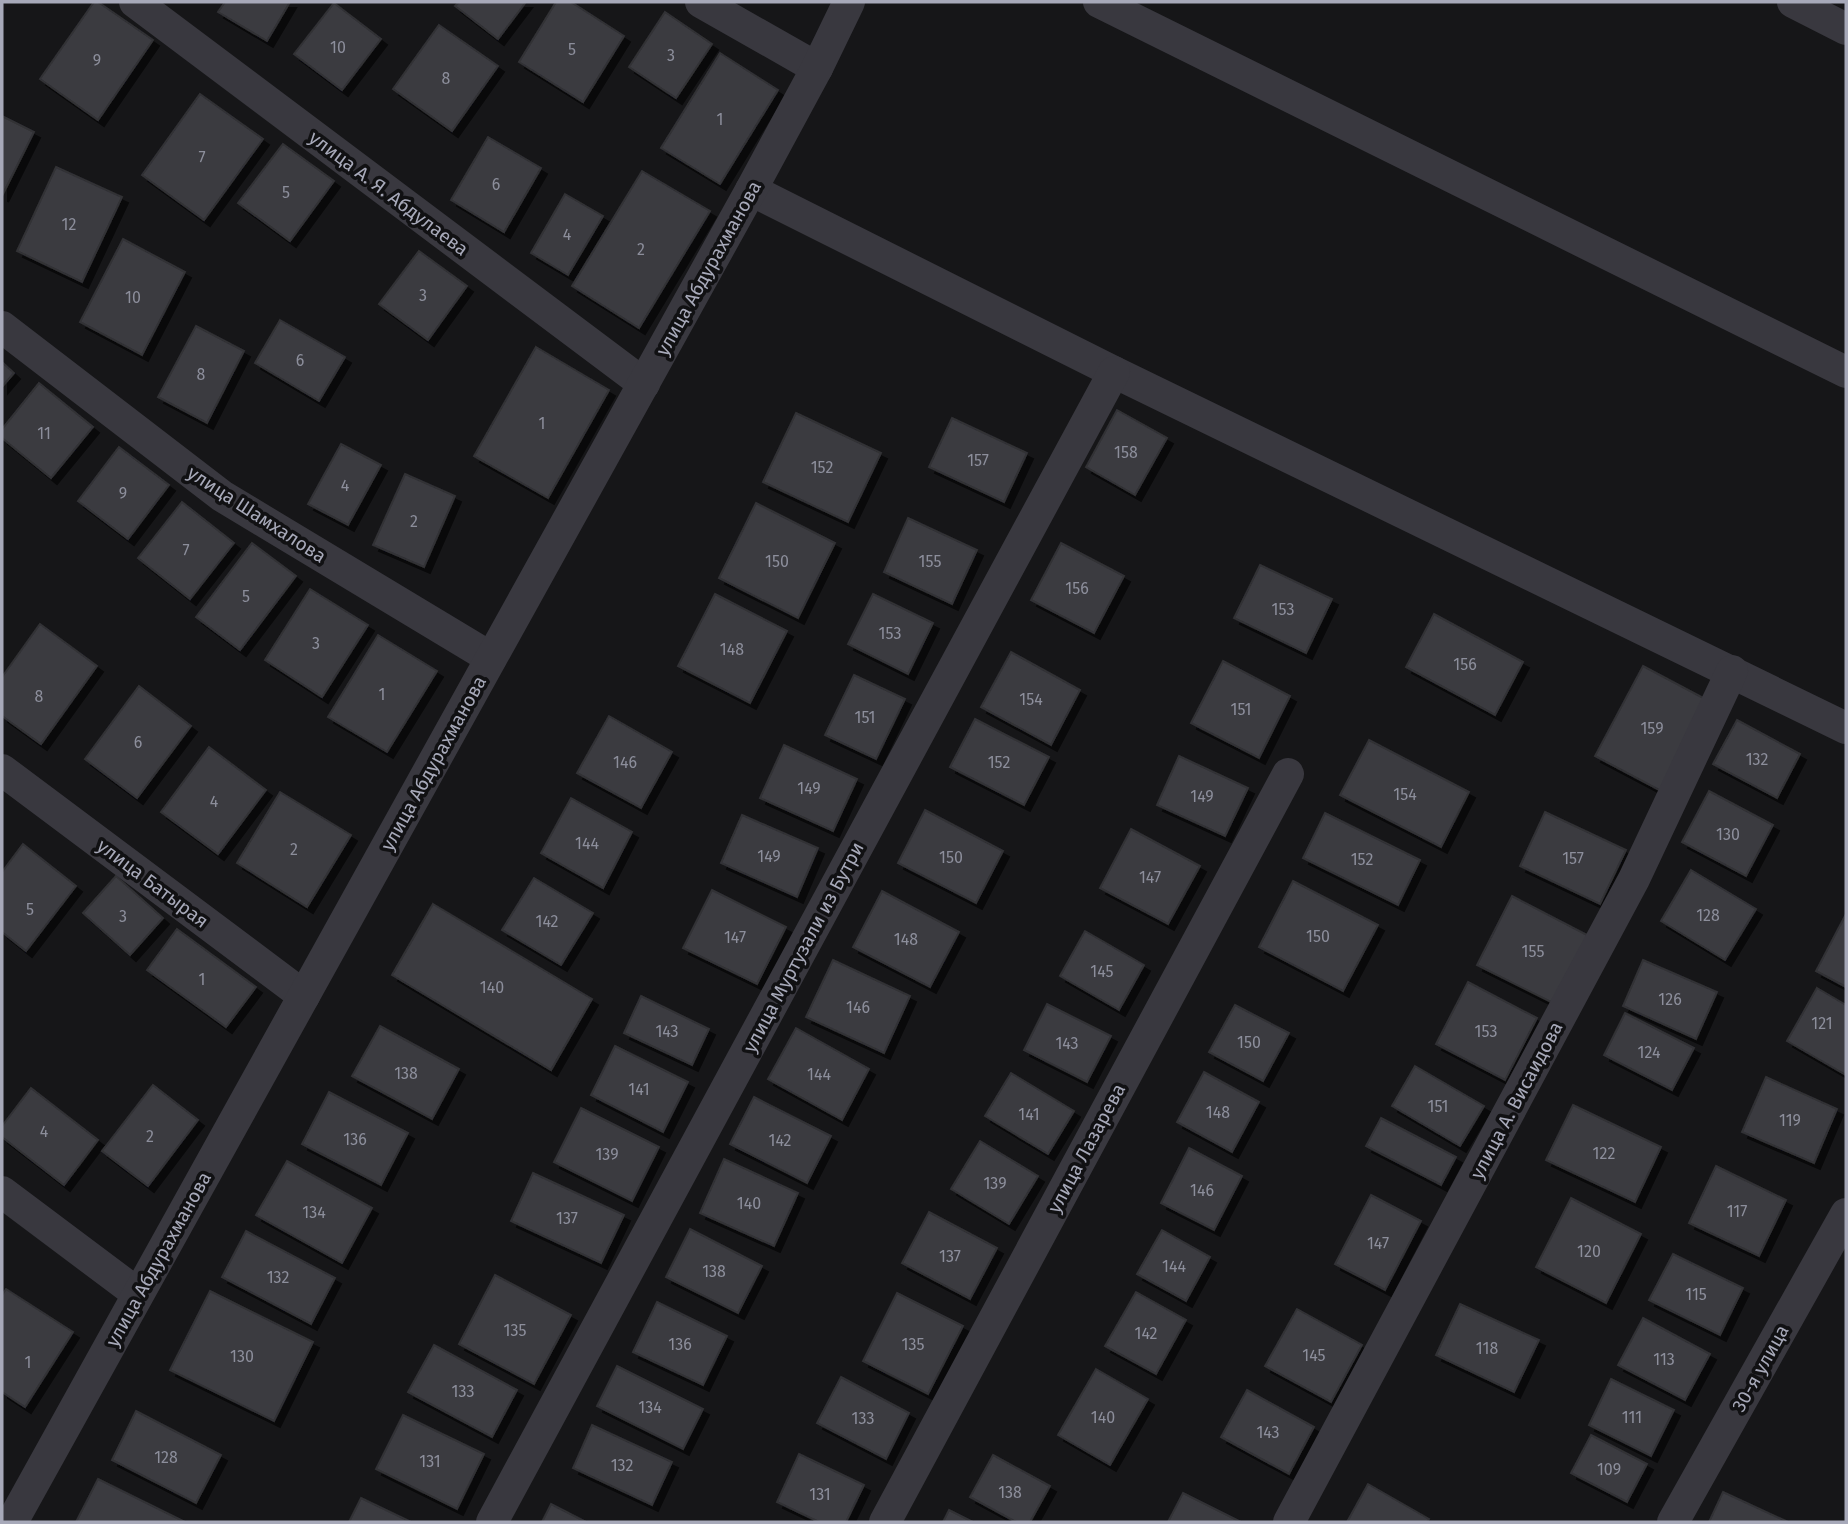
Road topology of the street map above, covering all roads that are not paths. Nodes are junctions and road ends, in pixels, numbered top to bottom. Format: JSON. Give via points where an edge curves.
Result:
{"nodes":[{"id":1,"x":135,"y":2,"type":"edge"},
{"id":2,"x":701,"y":2,"type":"edge"},
{"id":3,"x":849,"y":2,"type":"edge"},
{"id":4,"x":1098,"y":2,"type":"edge"},
{"id":5,"x":1793,"y":2,"type":"edge"},
{"id":6,"x":1846,"y":29,"type":"edge"},
{"id":7,"x":817,"y":68,"type":"junction"},
{"id":8,"x":751,"y":190,"type":"junction"},
{"id":9,"x":2,"y":327,"type":"edge"},
{"id":10,"x":1114,"y":372,"type":"junction"},
{"id":11,"x":1846,"y":372,"type":"edge"},
{"id":12,"x":644,"y":384,"type":"junction"},
{"id":13,"x":491,"y":659,"type":"junction"},
{"id":14,"x":1732,"y":671,"type":"junction"},
{"id":15,"x":1846,"y":728,"type":"edge"},
{"id":16,"x":2,"y":770,"type":"edge"},
{"id":17,"x":1288,"y":774,"type":"dead end"},
{"id":18,"x":304,"y":996,"type":"junction"},
{"id":19,"x":2,"y":1192,"type":"edge"},
{"id":20,"x":1846,"y":1214,"type":"edge"},
{"id":21,"x":138,"y":1294,"type":"junction"},
{"id":22,"x":12,"y":1522,"type":"edge"},
{"id":23,"x":492,"y":1522,"type":"edge"},
{"id":24,"x":885,"y":1522,"type":"edge"},
{"id":25,"x":1289,"y":1522,"type":"edge"},
{"id":26,"x":1673,"y":1522,"type":"edge"}],
"edges":[{"from":1,"to":12,"type":"street","name":"улица А. Я. Абдулаева"},
{"from":2,"to":7,"type":"street"},
{"from":3,"to":7,"type":"street","name":"улица Абдурахманова"},
{"from":4,"to":11,"type":"street"},
{"from":5,"to":6,"type":"street"},
{"from":7,"to":8,"type":"street","name":"улица Абдурахманова"},
{"from":8,"to":10,"type":"street"},
{"from":8,"to":12,"type":"street","name":"улица Абдурахманова"},
{"from":9,"to":13,"type":"street","name":"улица Шамхалова","via":[[222,496]]},
{"from":10,"to":14,"type":"street"},
{"from":10,"to":23,"type":"street","name":"улица Муртузали из Бутри"},
{"from":12,"to":13,"type":"street","name":"улица Абдурахманова"},
{"from":13,"to":18,"type":"street","name":"улица Абдурахманова"},
{"from":14,"to":15,"type":"street"},
{"from":14,"to":25,"type":"street","name":"улица А. Висаидова","via":[[1634,879]]},
{"from":16,"to":18,"type":"street","name":"улица Батырая"},
{"from":17,"to":24,"type":"street","name":"улица Лазарева"},
{"from":18,"to":21,"type":"street","name":"улица Абдурахманова"},
{"from":19,"to":21,"type":"street"},
{"from":20,"to":26,"type":"street","name":"30-я улица"},
{"from":21,"to":22,"type":"street","name":"улица Абдурахманова"}]}
